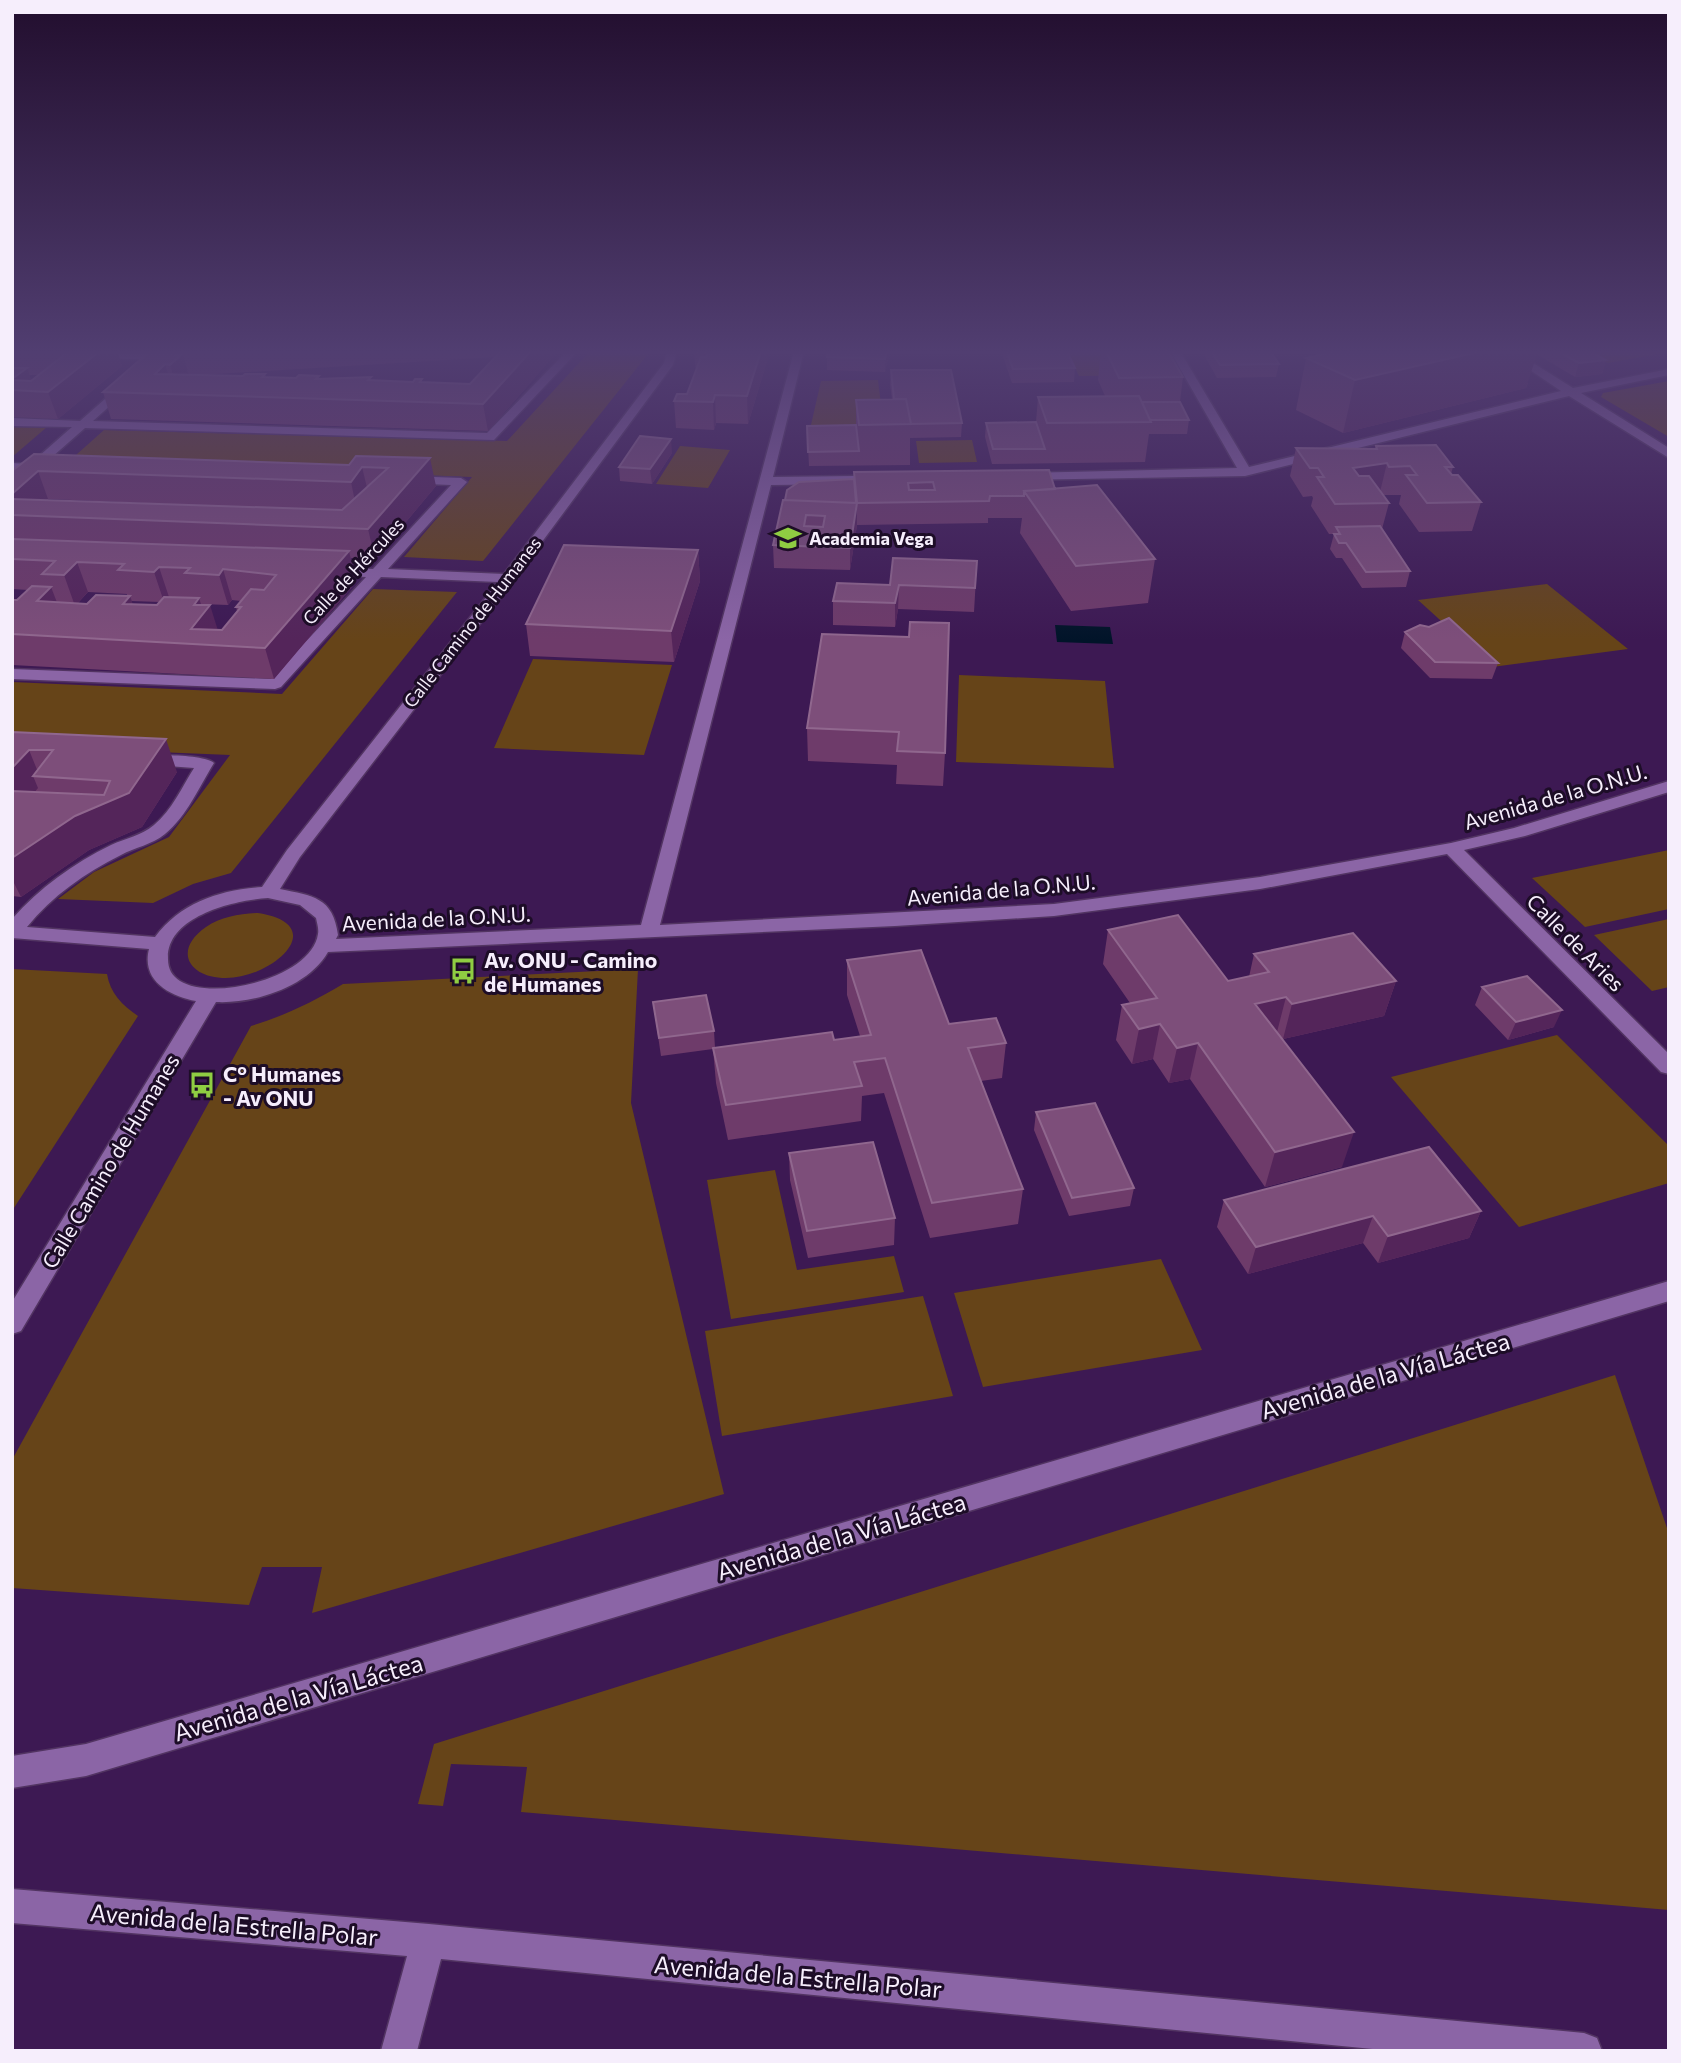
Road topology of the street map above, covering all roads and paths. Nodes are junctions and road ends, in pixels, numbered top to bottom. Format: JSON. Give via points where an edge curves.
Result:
{"nodes":[{"id":1,"x":57,"y":447,"type":"edge"},
{"id":2,"x":606,"y":447,"type":"edge"},
{"id":3,"x":775,"y":447,"type":"edge"},
{"id":4,"x":1231,"y":447,"type":"edge"},
{"id":5,"x":1345,"y":447,"type":"edge"},
{"id":6,"x":12,"y":467,"type":"edge"},
{"id":7,"x":34,"y":468,"type":"junction"},
{"id":8,"x":61,"y":469,"type":"edge"},
{"id":9,"x":1245,"y":472,"type":"junction"},
{"id":10,"x":1009,"y":477,"type":"edge"},
{"id":11,"x":392,"y":479,"type":"edge"},
{"id":12,"x":870,"y":480,"type":"edge"},
{"id":13,"x":766,"y":481,"type":"junction"},
{"id":14,"x":12,"y":486,"type":"edge"},
{"id":15,"x":310,"y":570,"type":"edge"},
{"id":16,"x":378,"y":573,"type":"junction"},
{"id":17,"x":508,"y":578,"type":"junction"},
{"id":18,"x":12,"y":674,"type":"edge"},
{"id":19,"x":122,"y":759,"type":"edge"},
{"id":20,"x":1669,"y":786,"type":"edge"},
{"id":21,"x":1451,"y":848,"type":"junction"},
{"id":22,"x":268,"y":892,"type":"junction"},
{"id":23,"x":649,"y":930,"type":"junction"},
{"id":24,"x":12,"y":932,"type":"edge"},
{"id":25,"x":160,"y":944,"type":"junction"},
{"id":26,"x":325,"y":946,"type":"junction"},
{"id":27,"x":209,"y":997,"type":"junction"},
{"id":28,"x":1669,"y":1067,"type":"edge"},
{"id":29,"x":1669,"y":1291,"type":"edge"},
{"id":30,"x":12,"y":1324,"type":"edge"},
{"id":31,"x":12,"y":1772,"type":"edge"},
{"id":32,"x":12,"y":1906,"type":"edge"},
{"id":33,"x":429,"y":1941,"type":"junction"},
{"id":34,"x":399,"y":2051,"type":"edge"},
{"id":35,"x":1584,"y":2051,"type":"edge"}],
"edges":[{"from":1,"to":7,"type":"street"},
{"from":2,"to":17,"type":"street","name":"Calle Camino de Humanes"},
{"from":3,"to":13,"type":"street"},
{"from":4,"to":9,"type":"street"},
{"from":5,"to":9,"type":"street"},
{"from":6,"to":7,"type":"street"},
{"from":7,"to":8,"type":"street"},
{"from":7,"to":14,"type":"street"},
{"from":9,"to":10,"type":"street"},
{"from":11,"to":16,"type":"street","name":"Calle de Hércules","via":[[461,482]]},
{"from":12,"to":13,"type":"street"},
{"from":13,"to":23,"type":"street"},
{"from":15,"to":16,"type":"street"},
{"from":16,"to":17,"type":"street"},
{"from":16,"to":18,"type":"street","name":"Calle de Hércules","via":[[275,684]]},
{"from":17,"to":22,"type":"street","name":"Calle Camino de Humanes"},
{"from":19,"to":24,"type":"street","via":[[205,763],[170,820],[151,836],[117,849],[72,877],[29,910]]},
{"from":20,"to":21,"type":"street","name":"Avenida de la O.N.U."},
{"from":21,"to":23,"type":"street","name":"Avenida de la O.N.U.","via":[[1260,883],[1054,910]]},
{"from":21,"to":28,"type":"street","name":"Calle de Aries"},
{"from":22,"to":25,"type":"street","via":[[241,894],[203,906],[172,927]]},
{"from":22,"to":26,"type":"street","via":[[305,899],[318,908],[329,932]]},
{"from":23,"to":26,"type":"street","name":"Avenida de la O.N.U."},
{"from":24,"to":25,"type":"street"},
{"from":25,"to":27,"type":"street","via":[[156,962],[164,979],[182,991]]},
{"from":26,"to":27,"type":"street","via":[[292,978],[266,990]]},
{"from":27,"to":30,"type":"street","name":"Calle Camino de Humanes"},
{"from":29,"to":31,"type":"street","name":"Avenida de la Vía Láctea","via":[[86,1760]]},
{"from":32,"to":33,"type":"street","name":"Avenida de la Estrella Polar"},
{"from":33,"to":34,"type":"street"},
{"from":33,"to":35,"type":"street","name":"Avenida de la Estrella Polar"}]}
